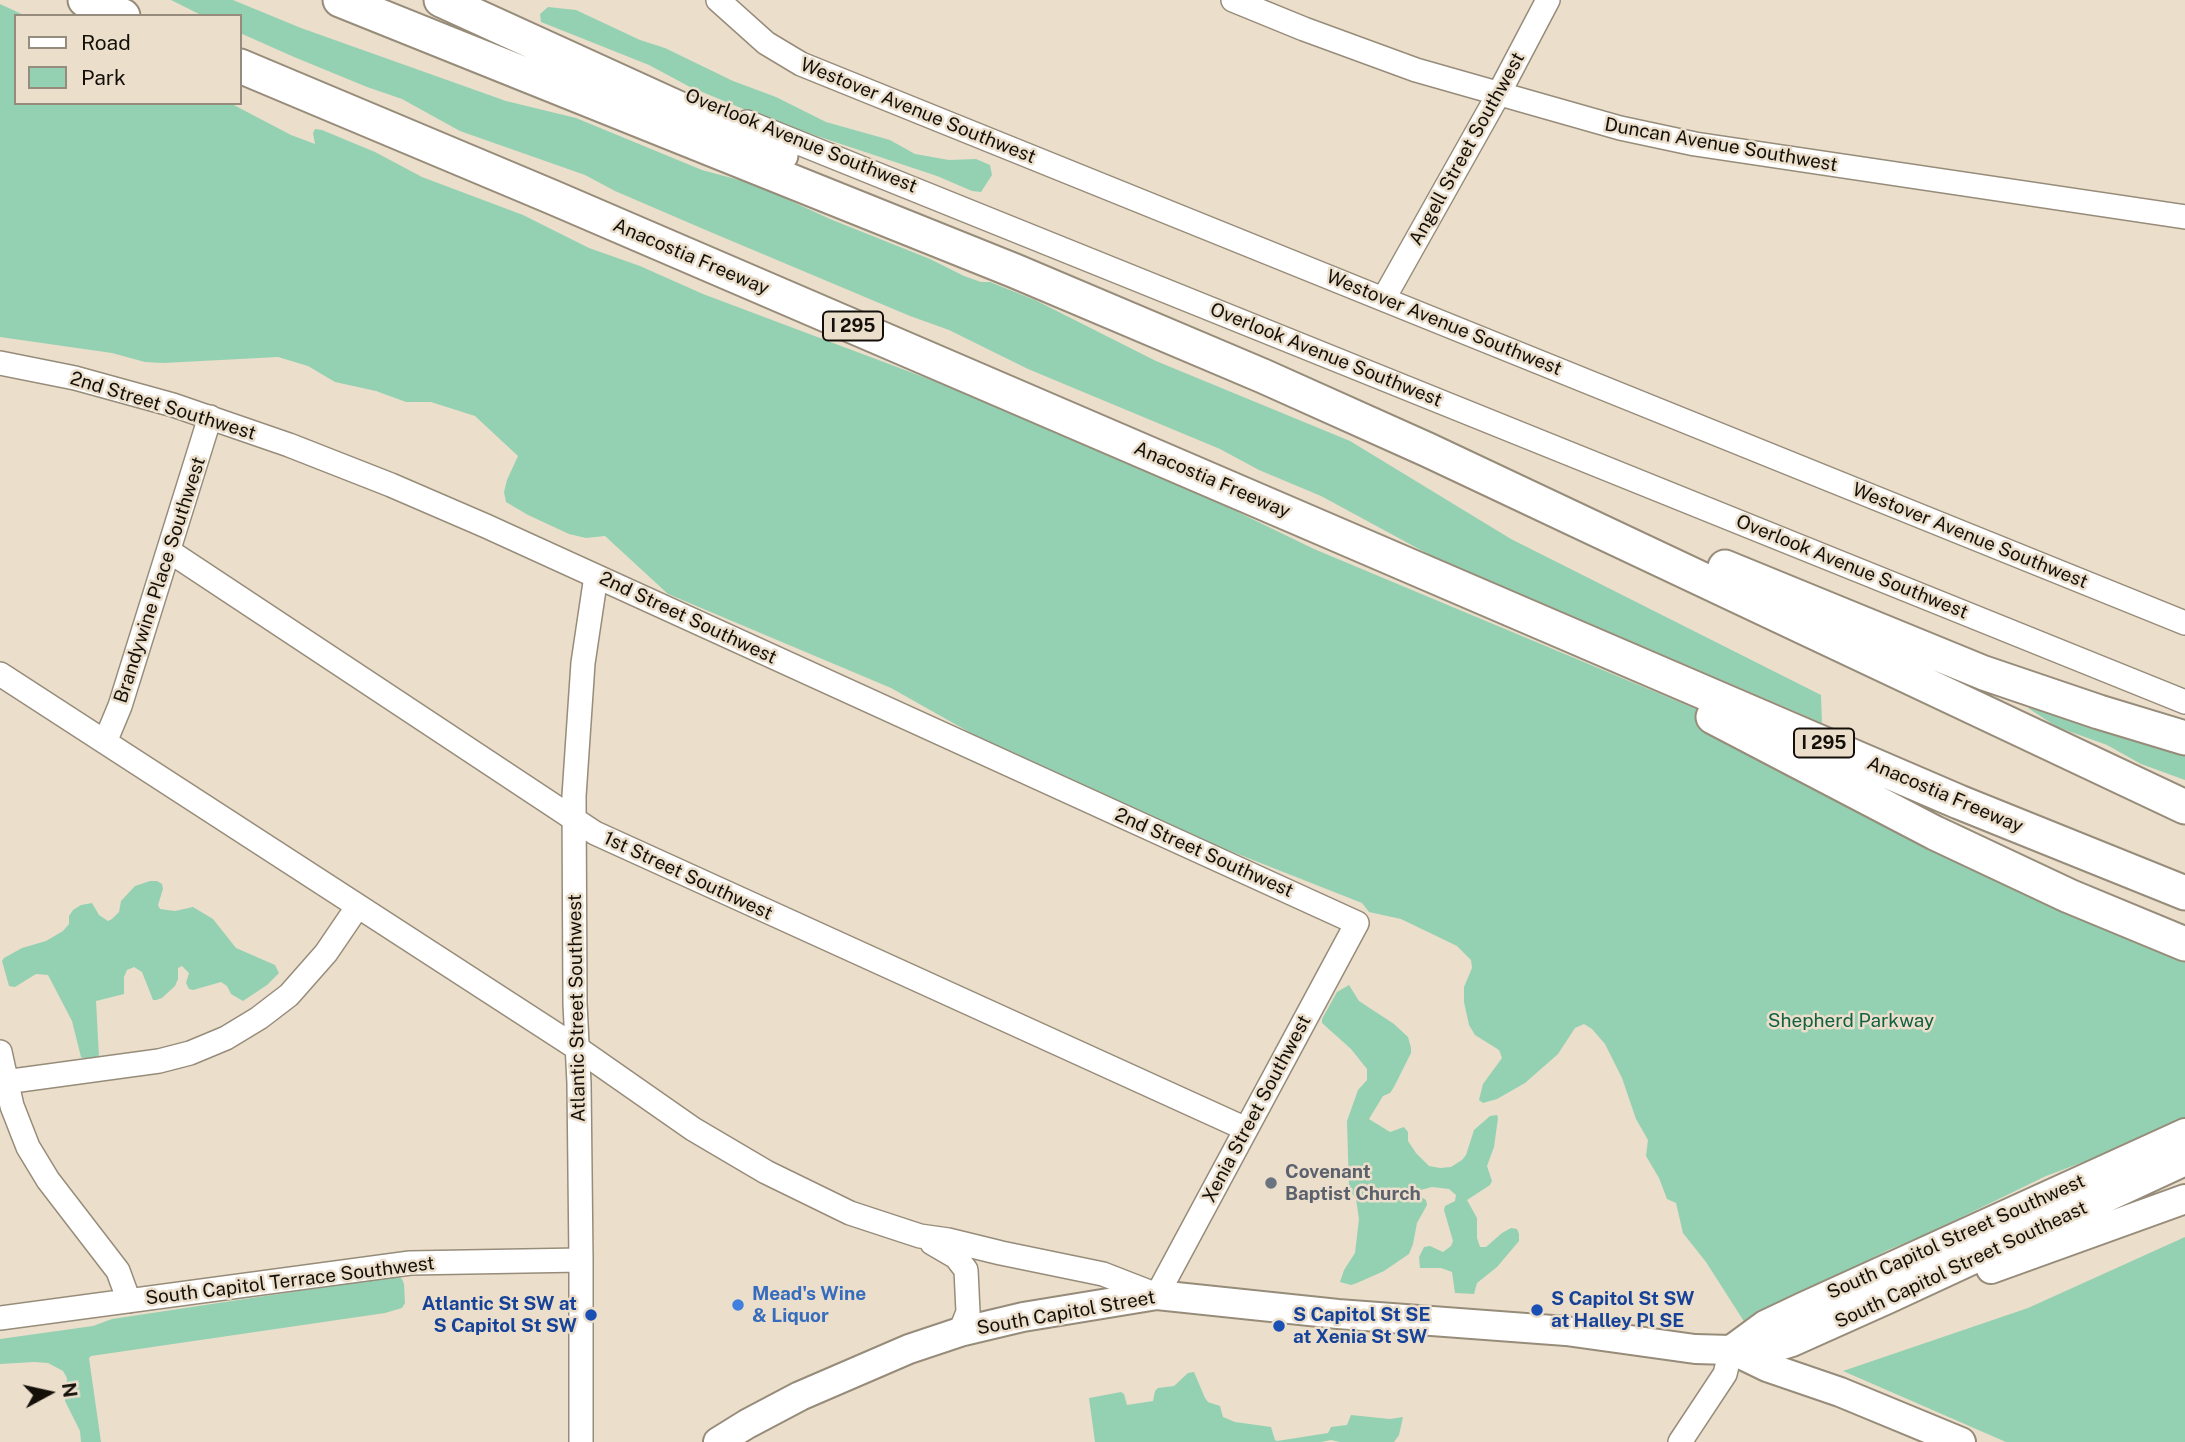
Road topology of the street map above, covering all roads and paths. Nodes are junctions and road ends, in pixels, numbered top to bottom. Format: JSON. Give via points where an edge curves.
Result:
{"nodes":[{"id":1,"x":83,"y":0,"type":"edge"},
{"id":2,"x":340,"y":0,"type":"edge"},
{"id":3,"x":441,"y":0,"type":"edge"},
{"id":4,"x":471,"y":0,"type":"edge"},
{"id":5,"x":718,"y":0,"type":"edge"},
{"id":6,"x":1233,"y":0,"type":"edge"},
{"id":7,"x":1548,"y":0,"type":"edge"},
{"id":8,"x":120,"y":14,"type":"edge"},
{"id":9,"x":242,"y":67,"type":"edge"},
{"id":10,"x":1499,"y":94,"type":"junction"},
{"id":11,"x":2185,"y":217,"type":"edge"},
{"id":12,"x":1015,"y":271,"type":"junction"},
{"id":13,"x":1384,"y":298,"type":"junction"},
{"id":14,"x":0,"y":363,"type":"edge"},
{"id":15,"x":211,"y":417,"type":"junction"},
{"id":16,"x":1536,"y":502,"type":"junction"},
{"id":17,"x":169,"y":551,"type":"junction"},
{"id":18,"x":596,"y":576,"type":"junction"},
{"id":19,"x":1466,"y":589,"type":"junction"},
{"id":20,"x":2185,"y":623,"type":"edge"},
{"id":21,"x":0,"y":674,"type":"edge"},
{"id":22,"x":2185,"y":702,"type":"edge"},
{"id":23,"x":2185,"y":738,"type":"edge"},
{"id":24,"x":105,"y":742,"type":"junction"},
{"id":25,"x":2185,"y":807,"type":"edge"},
{"id":26,"x":574,"y":819,"type":"junction"},
{"id":27,"x":2185,"y":893,"type":"edge"},
{"id":28,"x":358,"y":906,"type":"junction"},
{"id":29,"x":1357,"y":923,"type":"joint"},
{"id":30,"x":2185,"y":944,"type":"edge"},
{"id":31,"x":577,"y":1048,"type":"junction"},
{"id":32,"x":0,"y":1052,"type":"edge"},
{"id":33,"x":5,"y":1082,"type":"junction"},
{"id":34,"x":1246,"y":1129,"type":"junction"},
{"id":35,"x":2185,"y":1133,"type":"edge"},
{"id":36,"x":2185,"y":1161,"type":"edge"},
{"id":37,"x":2185,"y":1199,"type":"edge"},
{"id":38,"x":920,"y":1236,"type":"junction"},
{"id":39,"x":581,"y":1260,"type":"junction"},
{"id":40,"x":1157,"y":1294,"type":"junction"},
{"id":41,"x":1888,"y":1299,"type":"junction"},
{"id":42,"x":129,"y":1301,"type":"junction"},
{"id":43,"x":0,"y":1318,"type":"edge"},
{"id":44,"x":960,"y":1332,"type":"junction"},
{"id":45,"x":1731,"y":1350,"type":"junction"},
{"id":46,"x":580,"y":1442,"type":"edge"},
{"id":47,"x":718,"y":1442,"type":"edge"},
{"id":48,"x":1680,"y":1442,"type":"edge"},
{"id":49,"x":1961,"y":1442,"type":"edge"}],
"edges":[{"from":1,"to":8,"type":"highway"},
{"from":2,"to":12,"type":"highway"},
{"from":3,"to":12,"type":"highway","via":[[921,219]]},
{"from":4,"to":22,"type":"street","name":"Overlook Avenue Southwest","via":[[784,138]]},
{"from":5,"to":13,"type":"street","name":"Westover Avenue Southwest","via":[[766,44],[801,64]]},
{"from":6,"to":10,"type":"street","name":"Duncan Avenue Southwest","via":[[1375,56]]},
{"from":7,"to":10,"type":"street","name":"Angell Street Southwest"},
{"from":9,"to":19,"type":"highway","name":"Anacostia Freeway","number":"I 295"},
{"from":10,"to":11,"type":"street","name":"Duncan Avenue Southwest","via":[[1695,144]]},
{"from":10,"to":13,"type":"street","name":"Angell Street Southwest"},
{"from":12,"to":16,"type":"highway","via":[[1346,412]]},
{"from":13,"to":20,"type":"street","name":"Westover Avenue Southwest"},
{"from":14,"to":15,"type":"street","name":"2nd Street Southwest","via":[[107,386]]},
{"from":15,"to":17,"type":"street","name":"Brandywine Place Southwest"},
{"from":15,"to":18,"type":"street","name":"2nd Street Southwest","via":[[379,480]]},
{"from":16,"to":23,"type":"highway","via":[[1627,527],[1984,673]]},
{"from":16,"to":25,"type":"highway"},
{"from":17,"to":24,"type":"street","name":"Brandywine Place Southwest"},
{"from":17,"to":26,"type":"street","name":"1st Street Southwest"},
{"from":18,"to":26,"type":"street","name":"Atlantic Street Southwest","via":[[583,663]]},
{"from":18,"to":29,"type":"street","name":"2nd Street Southwest"},
{"from":19,"to":27,"type":"highway","name":"Anacostia Freeway","number":"I 295"},
{"from":19,"to":30,"type":"highway","via":[[1562,646],[1683,701],[1935,833]]},
{"from":21,"to":24,"type":"street"},
{"from":24,"to":28,"type":"street"},
{"from":26,"to":31,"type":"street","name":"Atlantic Street Southwest"},
{"from":26,"to":34,"type":"street","name":"1st Street Southwest","via":[[603,837]]},
{"from":28,"to":31,"type":"street"},
{"from":28,"to":33,"type":"street","via":[[326,953],[289,995],[226,1038],[175,1057]]},
{"from":29,"to":34,"type":"street","name":"Xenia Street Southwest"},
{"from":31,"to":38,"type":"street","via":[[693,1129],[766,1172],[850,1213]]},
{"from":31,"to":39,"type":"street","name":"Atlantic Street Southwest"},
{"from":32,"to":33,"type":"street"},
{"from":33,"to":42,"type":"street","via":[[31,1154],[118,1271]]},
{"from":34,"to":40,"type":"street","name":"Xenia Street Southwest"},
{"from":35,"to":45,"type":"main road","name":"South Capitol Street Southwest","via":[[1765,1325]]},
{"from":36,"to":41,"type":"main road","name":"South Capitol Street Southeast"},
{"from":37,"to":41,"type":"main road","via":[[1959,1280]]},
{"from":38,"to":40,"type":"street","via":[[1103,1274]]},
{"from":38,"to":44,"type":"street","via":[[956,1257],[966,1270],[968,1312]]},
{"from":39,"to":42,"type":"street","name":"South Capitol Terrace Southwest","via":[[410,1263]]},
{"from":39,"to":46,"type":"street","name":"Atlantic Street Southwest"},
{"from":40,"to":44,"type":"main road","name":"South Capitol Street"},
{"from":40,"to":45,"type":"main road","name":"South Capitol Street"},
{"from":41,"to":45,"type":"main road","name":"South Capitol Street Southeast","via":[[1792,1342]]},
{"from":42,"to":43,"type":"street","name":"South Capitol Terrace Southwest"},
{"from":44,"to":47,"type":"main road","name":"South Capitol Street","via":[[845,1375]]},
{"from":45,"to":48,"type":"street","via":[[1726,1374]]},
{"from":45,"to":49,"type":"main road"}]}
